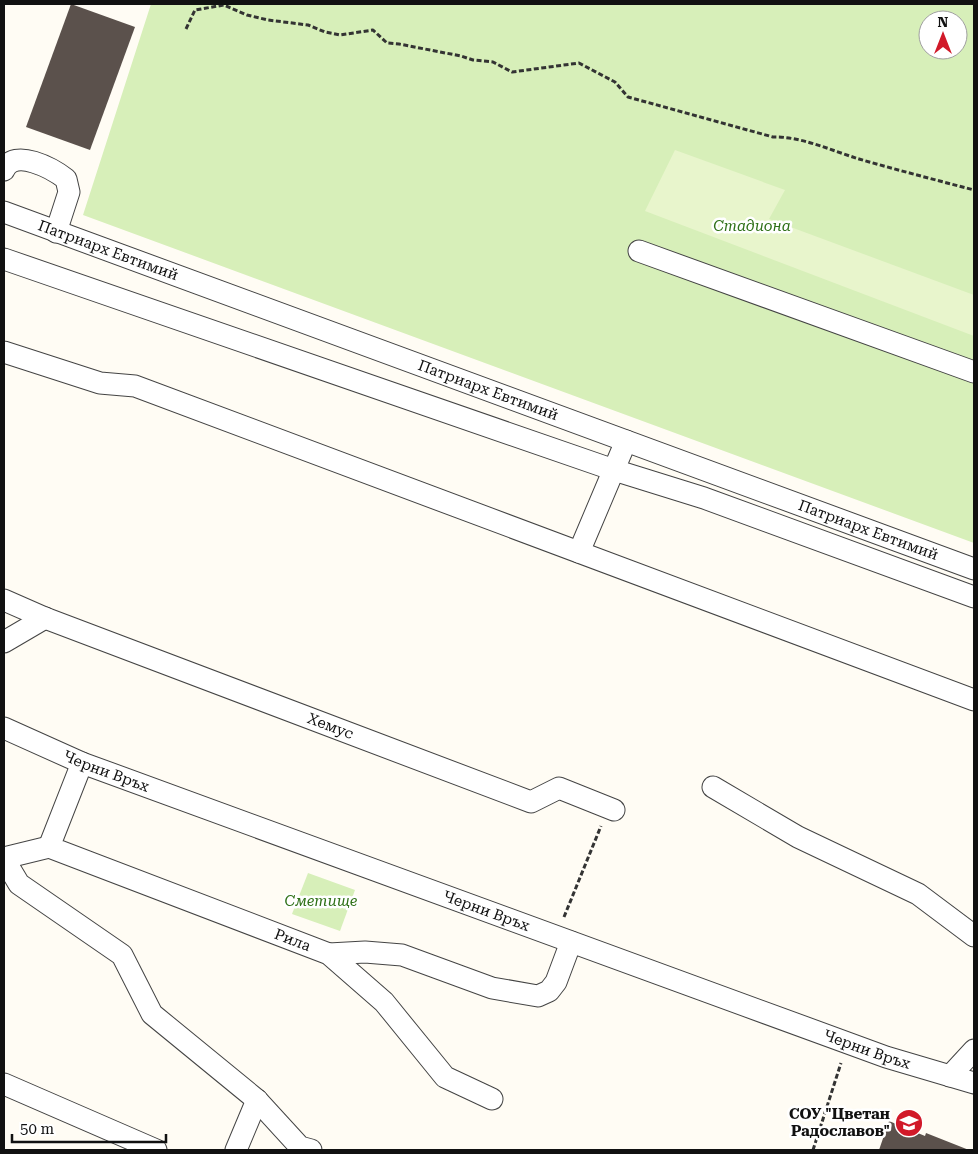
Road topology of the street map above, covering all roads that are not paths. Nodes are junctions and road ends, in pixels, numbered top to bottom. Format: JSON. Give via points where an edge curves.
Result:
{"nodes":[{"id":1,"x":4,"y":170,"type":"edge"},
{"id":2,"x":4,"y":212,"type":"edge"},
{"id":3,"x":56,"y":232,"type":"junction"},
{"id":4,"x":639,"y":251,"type":"dead end"},
{"id":5,"x":4,"y":259,"type":"edge"},
{"id":6,"x":4,"y":352,"type":"edge"},
{"id":7,"x":974,"y":372,"type":"edge"},
{"id":8,"x":626,"y":441,"type":"junction"},
{"id":9,"x":614,"y":470,"type":"junction"},
{"id":10,"x":579,"y":552,"type":"junction"},
{"id":11,"x":974,"y":569,"type":"edge"},
{"id":12,"x":974,"y":597,"type":"edge"},
{"id":13,"x":4,"y":600,"type":"edge"},
{"id":14,"x":45,"y":618,"type":"junction"},
{"id":15,"x":4,"y":642,"type":"edge"},
{"id":16,"x":974,"y":700,"type":"edge"},
{"id":17,"x":4,"y":728,"type":"edge"},
{"id":18,"x":82,"y":763,"type":"junction"},
{"id":19,"x":713,"y":787,"type":"dead end"},
{"id":20,"x":611,"y":809,"type":"road end"},
{"id":21,"x":49,"y":847,"type":"junction"},
{"id":22,"x":4,"y":859,"type":"edge"},
{"id":23,"x":974,"y":936,"type":"edge"},
{"id":24,"x":564,"y":939,"type":"junction"},
{"id":25,"x":329,"y":954,"type":"junction"},
{"id":26,"x":974,"y":1050,"type":"edge"},
{"id":27,"x":950,"y":1076,"type":"junction"},
{"id":28,"x":974,"y":1083,"type":"edge"},
{"id":29,"x":4,"y":1084,"type":"edge"},
{"id":30,"x":492,"y":1099,"type":"dead end"},
{"id":31,"x":257,"y":1100,"type":"junction"},
{"id":32,"x":156,"y":1150,"type":"edge"},
{"id":33,"x":236,"y":1150,"type":"edge"},
{"id":34,"x":311,"y":1150,"type":"edge"}],
"edges":[{"from":1,"to":3,"type":"street","via":[[6,165],[16,160],[27,161],[52,169],[66,179],[68,192]]},
{"from":2,"to":3,"type":"street","name":"Патриарх Евтимий"},
{"from":3,"to":8,"type":"street","name":"Патриарх Евтимий"},
{"from":4,"to":7,"type":"street"},
{"from":5,"to":9,"type":"street"},
{"from":6,"to":10,"type":"street","via":[[100,383],[135,386]]},
{"from":8,"to":9,"type":"street"},
{"from":8,"to":11,"type":"street","name":"Патриарх Евтимий"},
{"from":9,"to":10,"type":"street"},
{"from":9,"to":12,"type":"street","via":[[704,498]]},
{"from":10,"to":16,"type":"street"},
{"from":13,"to":14,"type":"street","name":"Хемус"},
{"from":14,"to":15,"type":"street"},
{"from":14,"to":20,"type":"street","name":"Хемус","via":[[531,802],[559,788]]},
{"from":17,"to":18,"type":"street","name":"Черни Връх"},
{"from":18,"to":21,"type":"street"},
{"from":18,"to":24,"type":"street","name":"Черни Връх"},
{"from":19,"to":23,"type":"street","via":[[798,837],[918,894]]},
{"from":21,"to":22,"type":"street"},
{"from":21,"to":25,"type":"street","name":"Рила"},
{"from":22,"to":31,"type":"street","via":[[19,884],[122,955],[152,1014]]},
{"from":24,"to":25,"type":"street","via":[[556,982],[538,996],[492,988],[402,955]]},
{"from":24,"to":27,"type":"street","name":"Черни Връх","via":[[886,1057]]},
{"from":25,"to":30,"type":"street","name":"Рила","via":[[384,1002],[445,1077]]},
{"from":26,"to":27,"type":"street"},
{"from":27,"to":28,"type":"street","name":"Черни Връх"},
{"from":29,"to":32,"type":"street"},
{"from":31,"to":33,"type":"street"},
{"from":31,"to":34,"type":"street","via":[[300,1147]]}]}
